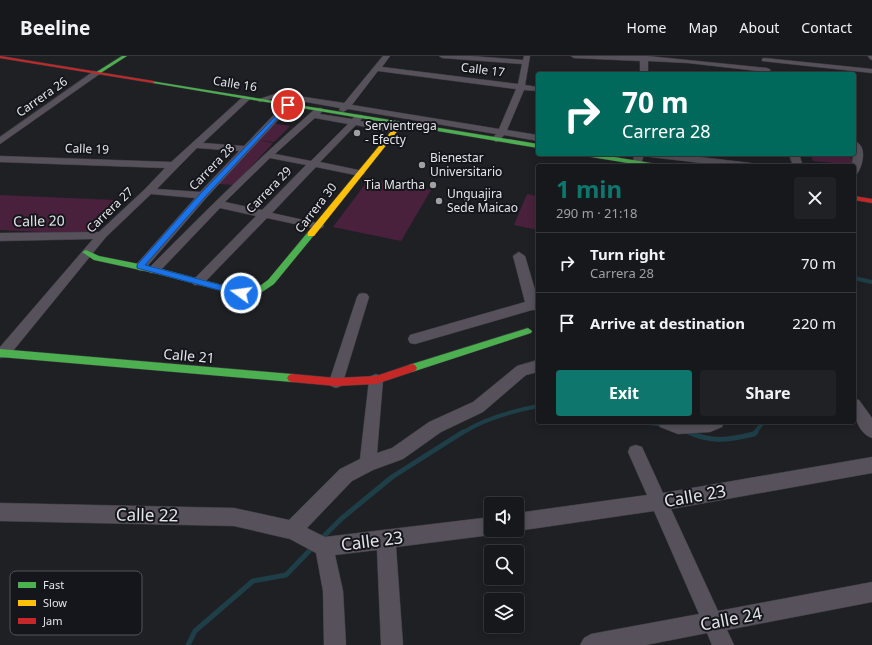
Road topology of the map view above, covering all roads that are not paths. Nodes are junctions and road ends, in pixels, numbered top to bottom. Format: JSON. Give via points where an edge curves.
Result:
{"nodes":[{"id":1,"x":116,"y":56,"type":"edge"},
{"id":2,"x":125,"y":56,"type":"edge"},
{"id":3,"x":386,"y":56,"type":"edge"},
{"id":4,"x":442,"y":56,"type":"edge"},
{"id":5,"x":574,"y":56,"type":"edge"},
{"id":6,"x":808,"y":56,"type":"edge"},
{"id":7,"x":603,"y":57,"type":"edge"},
{"id":8,"x":4,"y":58,"type":"edge"},
{"id":9,"x":644,"y":58,"type":"edge"},
{"id":10,"x":763,"y":58,"type":"edge"},
{"id":11,"x":526,"y":59,"type":"edge"},
{"id":12,"x":815,"y":65,"type":"junction"},
{"id":13,"x":377,"y":69,"type":"junction"},
{"id":14,"x":872,"y":71,"type":"edge"},
{"id":15,"x":644,"y":72,"type":"edge"},
{"id":16,"x":767,"y":72,"type":"edge"},
{"id":17,"x":818,"y":72,"type":"edge"},
{"id":18,"x":97,"y":73,"type":"junction"},
{"id":19,"x":521,"y":87,"type":"junction"},
{"id":20,"x":536,"y":89,"type":"edge"},
{"id":21,"x":247,"y":98,"type":"junction"},
{"id":22,"x":260,"y":100,"type":"junction"},
{"id":23,"x":288,"y":105,"type":"junction"},
{"id":24,"x":347,"y":105,"type":"junction"},
{"id":25,"x":316,"y":113,"type":"junction"},
{"id":26,"x":340,"y":114,"type":"junction"},
{"id":27,"x":356,"y":119,"type":"junction"},
{"id":28,"x":398,"y":127,"type":"junction"},
{"id":29,"x":502,"y":131,"type":"junction"},
{"id":30,"x":259,"y":137,"type":"junction"},
{"id":31,"x":536,"y":138,"type":"edge"},
{"id":32,"x":496,"y":139,"type":"junction"},
{"id":33,"x":0,"y":141,"type":"edge"},
{"id":34,"x":284,"y":142,"type":"junction"},
{"id":35,"x":195,"y":145,"type":"junction"},
{"id":36,"x":536,"y":146,"type":"edge"},
{"id":37,"x":856,"y":147,"type":"edge"},
{"id":38,"x":248,"y":149,"type":"junction"},
{"id":39,"x":268,"y":155,"type":"junction"},
{"id":40,"x":612,"y":156,"type":"edge"},
{"id":41,"x":665,"y":156,"type":"edge"},
{"id":42,"x":638,"y":158,"type":"edge"},
{"id":43,"x":0,"y":159,"type":"edge"},
{"id":44,"x":312,"y":164,"type":"junction"},
{"id":45,"x":652,"y":164,"type":"edge"},
{"id":46,"x":725,"y":164,"type":"edge"},
{"id":47,"x":173,"y":165,"type":"junction"},
{"id":48,"x":856,"y":169,"type":"edge"},
{"id":49,"x":360,"y":173,"type":"junction"},
{"id":50,"x":149,"y":191,"type":"junction"},
{"id":51,"x":203,"y":195,"type":"junction"},
{"id":52,"x":856,"y":198,"type":"edge"},
{"id":53,"x":872,"y":202,"type":"edge"},
{"id":54,"x":218,"y":204,"type":"junction"},
{"id":55,"x":265,"y":214,"type":"junction"},
{"id":56,"x":318,"y":226,"type":"junction"},
{"id":57,"x":102,"y":235,"type":"junction"},
{"id":58,"x":0,"y":236,"type":"edge"},
{"id":59,"x":86,"y":252,"type":"junction"},
{"id":60,"x":520,"y":256,"type":"dead end"},
{"id":61,"x":140,"y":266,"type":"junction"},
{"id":62,"x":154,"y":270,"type":"junction"},
{"id":63,"x":198,"y":282,"type":"junction"},
{"id":64,"x":363,"y":297,"type":"dead end"},
{"id":65,"x":535,"y":305,"type":"edge"},
{"id":66,"x":528,"y":331,"type":"dead end"},
{"id":67,"x":416,"y":339,"type":"dead end"},
{"id":68,"x":1,"y":353,"type":"edge"},
{"id":69,"x":536,"y":366,"type":"edge"},
{"id":70,"x":376,"y":380,"type":"junction"},
{"id":71,"x":336,"y":382,"type":"junction"},
{"id":72,"x":856,"y":408,"type":"edge"},
{"id":73,"x":671,"y":424,"type":"edge"},
{"id":74,"x":712,"y":424,"type":"edge"},
{"id":75,"x":872,"y":431,"type":"edge"},
{"id":76,"x":636,"y":452,"type":"dead end"},
{"id":77,"x":368,"y":464,"type":"junction"},
{"id":78,"x":872,"y":465,"type":"edge"},
{"id":79,"x":660,"y":502,"type":"junction"},
{"id":80,"x":0,"y":512,"type":"edge"},
{"id":81,"x":524,"y":521,"type":"edge"},
{"id":82,"x":484,"y":527,"type":"edge"},
{"id":83,"x":292,"y":530,"type":"junction"},
{"id":84,"x":386,"y":540,"type":"junction"},
{"id":85,"x":324,"y":547,"type":"junction"},
{"id":86,"x":872,"y":592,"type":"edge"},
{"id":87,"x":714,"y":623,"type":"junction"},
{"id":88,"x":335,"y":645,"type":"edge"},
{"id":89,"x":392,"y":645,"type":"edge"},
{"id":90,"x":591,"y":645,"type":"edge"},
{"id":91,"x":723,"y":645,"type":"edge"}],
"edges":[{"from":1,"to":18,"type":"main road","via":[[100,67]]},
{"from":2,"to":18,"type":"main road"},
{"from":3,"to":13,"type":"street"},
{"from":4,"to":11,"type":"street"},
{"from":5,"to":7,"type":"street"},
{"from":6,"to":12,"type":"street"},
{"from":7,"to":9,"type":"street"},
{"from":8,"to":18,"type":"main road","name":"Calle 16"},
{"from":9,"to":15,"type":"street"},
{"from":9,"to":16,"type":"street"},
{"from":10,"to":12,"type":"street"},
{"from":10,"to":16,"type":"street"},
{"from":11,"to":19,"type":"street"},
{"from":12,"to":14,"type":"street"},
{"from":12,"to":17,"type":"street"},
{"from":13,"to":19,"type":"street","name":"Calle 17"},
{"from":13,"to":24,"type":"street"},
{"from":18,"to":21,"type":"main road","name":"Calle 16"},
{"from":18,"to":33,"type":"street","name":"Carrera 26"},
{"from":19,"to":20,"type":"street","name":"Calle 17"},
{"from":19,"to":29,"type":"street"},
{"from":21,"to":22,"type":"main road","name":"Calle 16"},
{"from":21,"to":35,"type":"street","name":"Carrera 27"},
{"from":22,"to":23,"type":"main road","name":"Calle 16"},
{"from":22,"to":24,"type":"street","via":[[278,95]]},
{"from":23,"to":25,"type":"main road","name":"Calle 16"},
{"from":23,"to":30,"type":"street","name":"Carrera 28"},
{"from":24,"to":26,"type":"street"},
{"from":24,"to":29,"type":"street"},
{"from":25,"to":26,"type":"main road","name":"Calle 16"},
{"from":25,"to":27,"type":"street","name":"Calle 16"},
{"from":25,"to":34,"type":"street"},
{"from":26,"to":27,"type":"main road","name":"Calle 16"},
{"from":27,"to":28,"type":"main road","name":"Calle 16"},
{"from":27,"to":44,"type":"street","name":"Carrera 29"},
{"from":28,"to":32,"type":"main road","name":"Calle 16"},
{"from":28,"to":49,"type":"main road","name":"Carrera 30"},
{"from":29,"to":31,"type":"street"},
{"from":29,"to":32,"type":"street"},
{"from":30,"to":34,"type":"street"},
{"from":30,"to":38,"type":"street","name":"Carrera 28"},
{"from":32,"to":36,"type":"main road","name":"Calle 16"},
{"from":34,"to":39,"type":"street"},
{"from":35,"to":38,"type":"street"},
{"from":35,"to":47,"type":"street","name":"Carrera 27"},
{"from":37,"to":48,"type":"street","via":[[859,152],[859,165]]},
{"from":38,"to":51,"type":"street","name":"Carrera 28"},
{"from":39,"to":44,"type":"street"},
{"from":39,"to":54,"type":"street"},
{"from":40,"to":42,"type":"main road"},
{"from":41,"to":46,"type":"street"},
{"from":42,"to":45,"type":"main road"},
{"from":43,"to":47,"type":"street","name":"Calle 19"},
{"from":44,"to":49,"type":"street"},
{"from":44,"to":55,"type":"street","name":"Carrera 29"},
{"from":47,"to":50,"type":"street","name":"Carrera 27"},
{"from":49,"to":56,"type":"main road","name":"Carrera 30"},
{"from":50,"to":51,"type":"street"},
{"from":50,"to":57,"type":"street","name":"Carrera 27"},
{"from":51,"to":61,"type":"street","name":"Carrera 28"},
{"from":52,"to":53,"type":"main road"},
{"from":54,"to":55,"type":"street"},
{"from":54,"to":62,"type":"street"},
{"from":55,"to":56,"type":"street"},
{"from":55,"to":63,"type":"street","name":"Carrera 29"},
{"from":56,"to":63,"type":"main road","name":"Carrera 30","via":[[271,282],[259,290],[241,293]]},
{"from":57,"to":58,"type":"street","name":"Calle 20"},
{"from":57,"to":59,"type":"street","name":"Carrera 27"},
{"from":59,"to":61,"type":"main road","via":[[97,258]]},
{"from":59,"to":68,"type":"street","name":"Carrera 27"},
{"from":60,"to":65,"type":"street"},
{"from":61,"to":62,"type":"main road"},
{"from":62,"to":63,"type":"main road"},
{"from":64,"to":71,"type":"street"},
{"from":65,"to":67,"type":"street"},
{"from":66,"to":70,"type":"main road","name":"Calle 21"},
{"from":68,"to":71,"type":"main road","name":"Calle 21"},
{"from":69,"to":77,"type":"street","via":[[522,370],[478,407],[435,427],[397,454]]},
{"from":70,"to":71,"type":"main road","name":"Calle 21"},
{"from":70,"to":77,"type":"street"},
{"from":72,"to":75,"type":"street"},
{"from":73,"to":74,"type":"street","via":[[678,427]]},
{"from":76,"to":79,"type":"street"},
{"from":77,"to":83,"type":"street","via":[[346,474]]},
{"from":78,"to":79,"type":"street","name":"Calle 23"},
{"from":79,"to":81,"type":"street","name":"Calle 23"},
{"from":79,"to":87,"type":"street"},
{"from":80,"to":83,"type":"street","name":"Calle 22","via":[[234,517]]},
{"from":82,"to":84,"type":"street","name":"Calle 23"},
{"from":83,"to":85,"type":"street","name":"Calle 22"},
{"from":84,"to":85,"type":"street","name":"Calle 23"},
{"from":84,"to":89,"type":"street"},
{"from":85,"to":88,"type":"street","via":[[333,591]]},
{"from":86,"to":87,"type":"street","name":"Calle 24"},
{"from":87,"to":90,"type":"street","name":"Calle 24"},
{"from":87,"to":91,"type":"street"}]}
